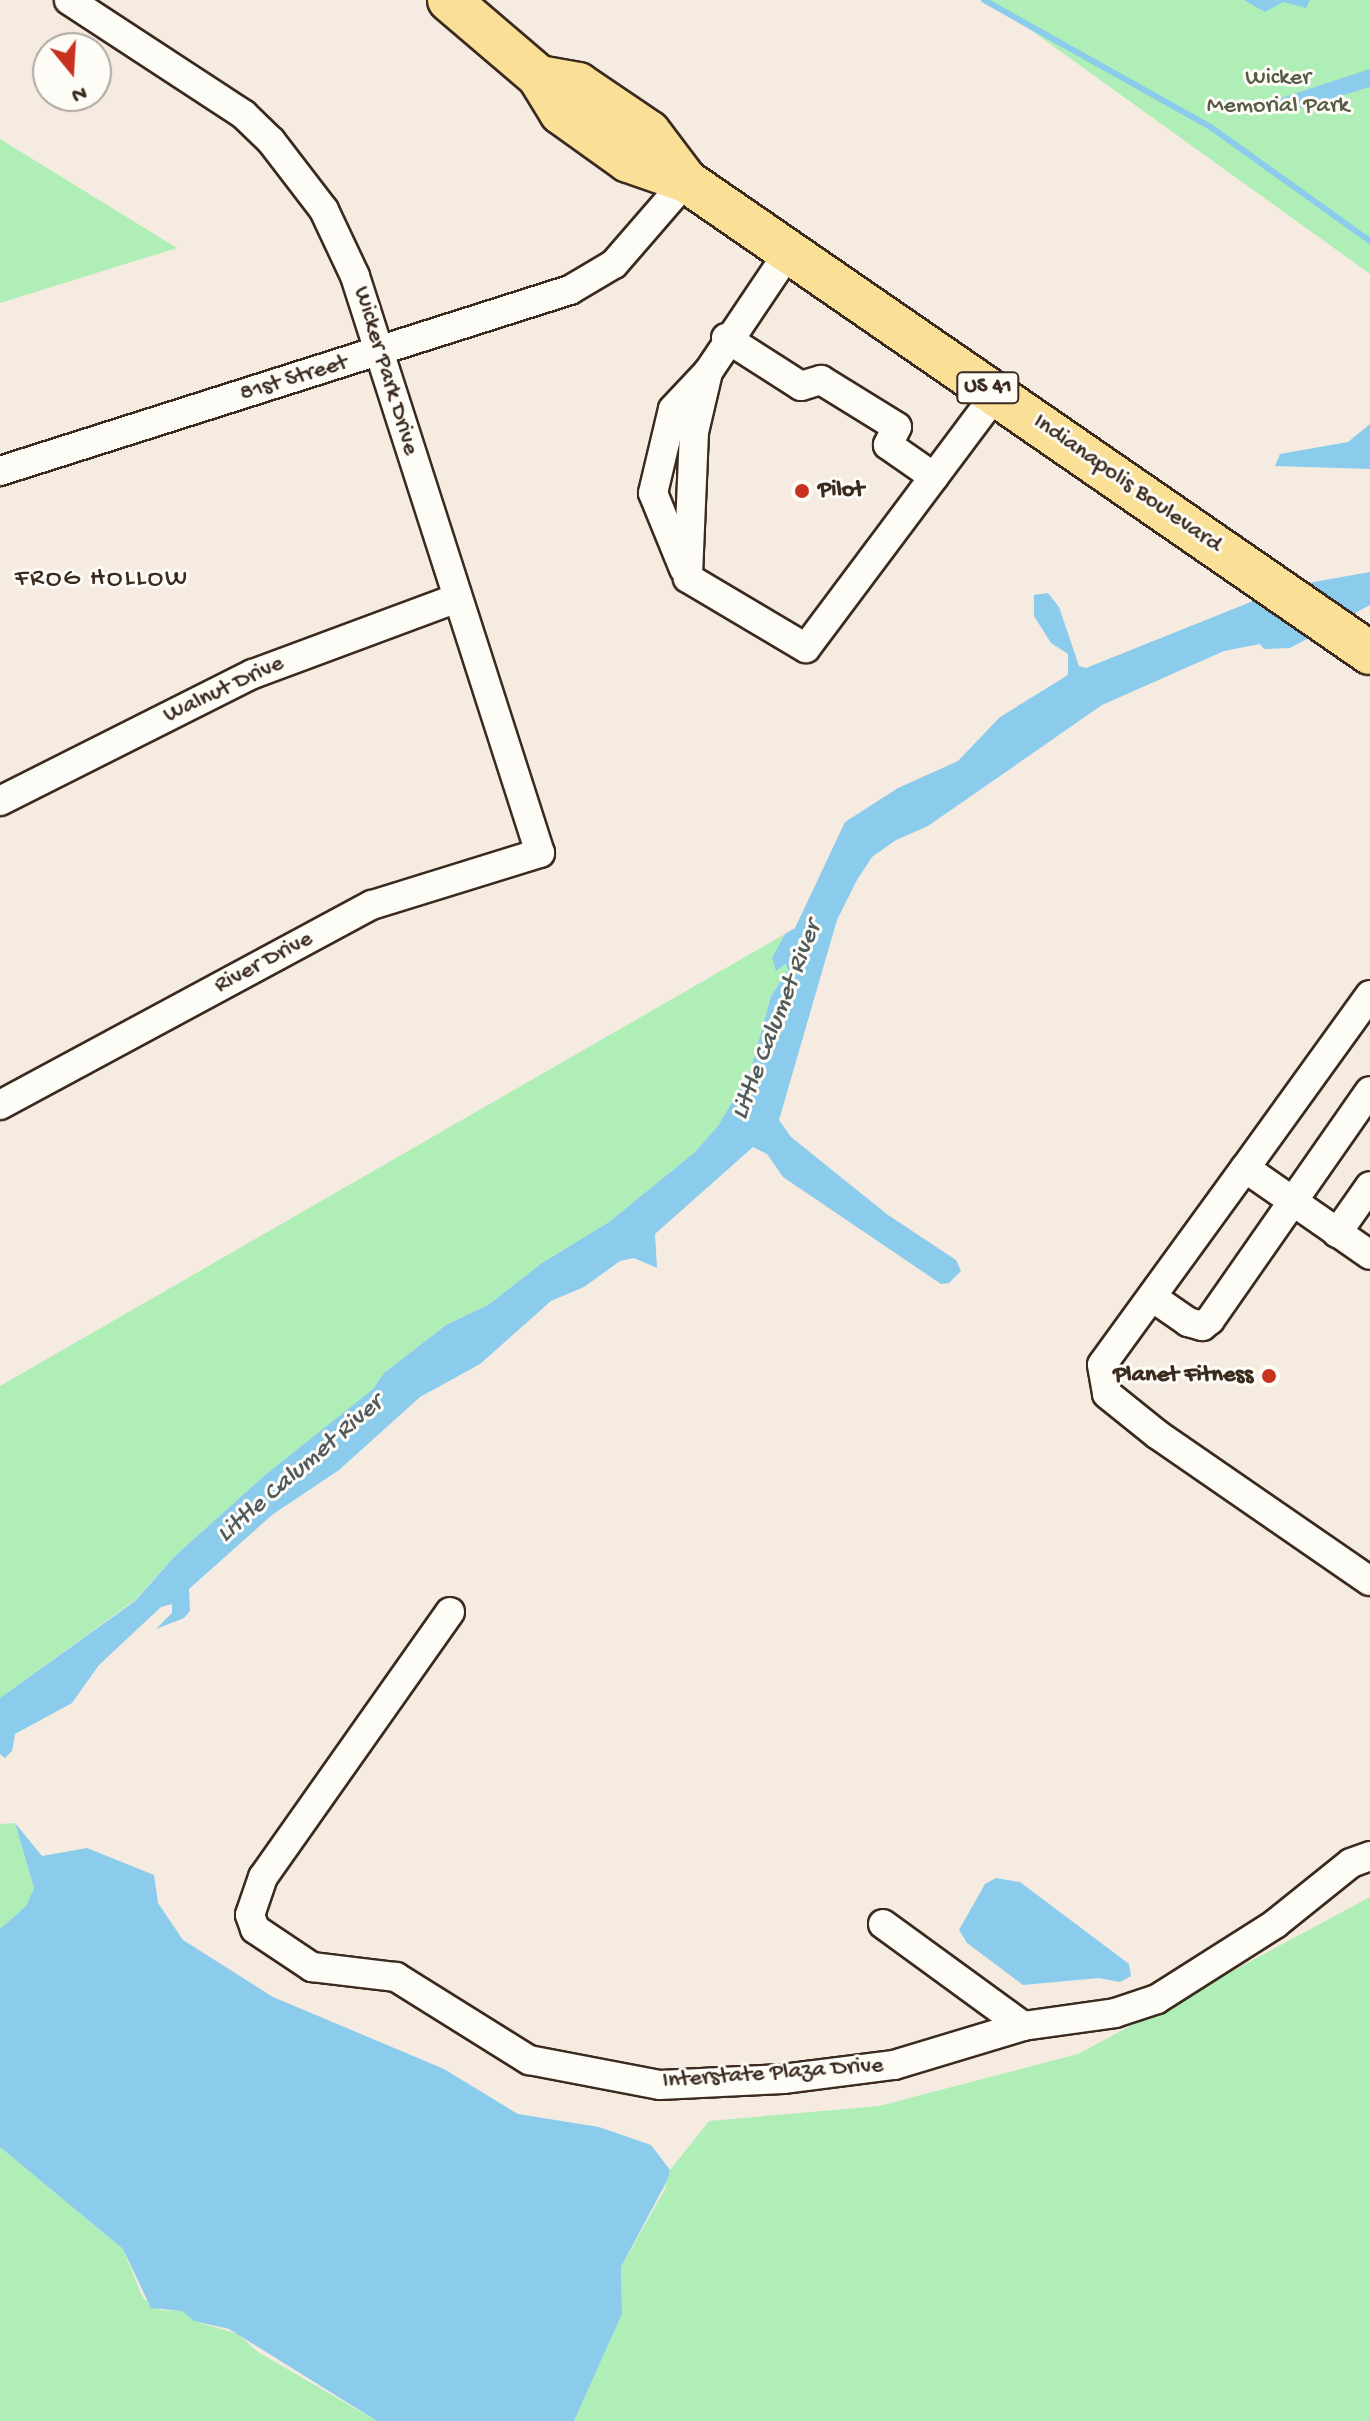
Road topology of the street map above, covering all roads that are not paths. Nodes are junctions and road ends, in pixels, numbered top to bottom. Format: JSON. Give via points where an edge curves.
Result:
{"nodes":[{"id":1,"x":69,"y":0,"type":"edge"},
{"id":2,"x":449,"y":0,"type":"edge"},
{"id":3,"x":686,"y":181,"type":"junction"},
{"id":4,"x":790,"y":250,"type":"junction"},
{"id":5,"x":726,"y":338,"type":"junction"},
{"id":6,"x":379,"y":352,"type":"junction"},
{"id":7,"x":708,"y":372,"type":"junction"},
{"id":8,"x":996,"y":394,"type":"junction"},
{"id":9,"x":0,"y":471,"type":"edge"},
{"id":10,"x":934,"y":477,"type":"junction"},
{"id":11,"x":688,"y":578,"type":"junction"},
{"id":12,"x":457,"y":598,"type":"junction"},
{"id":13,"x":1370,"y":653,"type":"edge"},
{"id":14,"x":0,"y":801,"type":"edge"},
{"id":15,"x":540,"y":853,"type":"joint"},
{"id":16,"x":1370,"y":995,"type":"edge"},
{"id":17,"x":1370,"y":1091,"type":"edge"},
{"id":18,"x":0,"y":1105,"type":"edge"},
{"id":19,"x":1245,"y":1168,"type":"junction"},
{"id":20,"x":1370,"y":1186,"type":"edge"},
{"id":21,"x":1293,"y":1203,"type":"junction"},
{"id":22,"x":1337,"y":1233,"type":"junction"},
{"id":23,"x":1370,"y":1255,"type":"edge"},
{"id":24,"x":1152,"y":1297,"type":"junction"},
{"id":25,"x":1370,"y":1581,"type":"edge"},
{"id":26,"x":450,"y":1612,"type":"dead end"},
{"id":27,"x":1370,"y":1856,"type":"edge"},
{"id":28,"x":883,"y":1924,"type":"dead end"},
{"id":29,"x":1023,"y":2026,"type":"junction"}],
"edges":[{"from":1,"to":6,"type":"street","name":"Wicker Park Drive","via":[[211,89],[271,141],[340,240]]},
{"from":2,"to":3,"type":"highway","name":"Indianapolis Boulevard","number":"US 41","via":[[539,77],[578,84],[649,132]]},
{"from":3,"to":4,"type":"highway","name":"Indianapolis Boulevard","number":"US 41"},
{"from":3,"to":6,"type":"street","name":"81st Street","via":[[638,240],[595,279]]},
{"from":4,"to":5,"type":"street"},
{"from":4,"to":8,"type":"highway","name":"Indianapolis Boulevard","number":"US 41"},
{"from":5,"to":7,"type":"street"},
{"from":5,"to":10,"type":"street","via":[[801,386],[821,380],[897,427],[888,445]]},
{"from":6,"to":9,"type":"street","name":"81st Street"},
{"from":6,"to":12,"type":"street","name":"Wicker Park Drive"},
{"from":7,"to":11,"type":"street","via":[[694,432]]},
{"from":7,"to":11,"type":"street","via":[[673,409],[653,493]]},
{"from":8,"to":10,"type":"street"},
{"from":8,"to":13,"type":"highway","name":"Indianapolis Boulevard","number":"US 41"},
{"from":10,"to":11,"type":"street","via":[[806,648]]},
{"from":12,"to":14,"type":"street","name":"Walnut Drive","via":[[253,674]]},
{"from":12,"to":15,"type":"street","name":"Wicker Park Drive"},
{"from":15,"to":18,"type":"street","name":"River Drive","via":[[372,905]]},
{"from":16,"to":19,"type":"street"},
{"from":17,"to":21,"type":"street"},
{"from":19,"to":21,"type":"street"},
{"from":19,"to":24,"type":"street"},
{"from":20,"to":22,"type":"street"},
{"from":21,"to":22,"type":"street"},
{"from":21,"to":24,"type":"street","via":[[1202,1326]]},
{"from":22,"to":23,"type":"street"},
{"from":24,"to":25,"type":"street","via":[[1102,1365],[1107,1394]]},
{"from":26,"to":29,"type":"street","name":"Interstate Plaza Drive","via":[[263,1877],[250,1915],[255,1929],[312,1967],[396,1977],[529,2060],[660,2085],[808,2077],[894,2065]]},
{"from":27,"to":29,"type":"street","name":"Interstate Plaza Drive","via":[[1351,1863],[1275,1924],[1157,1999],[1115,2013]]},
{"from":28,"to":29,"type":"street"}]}
